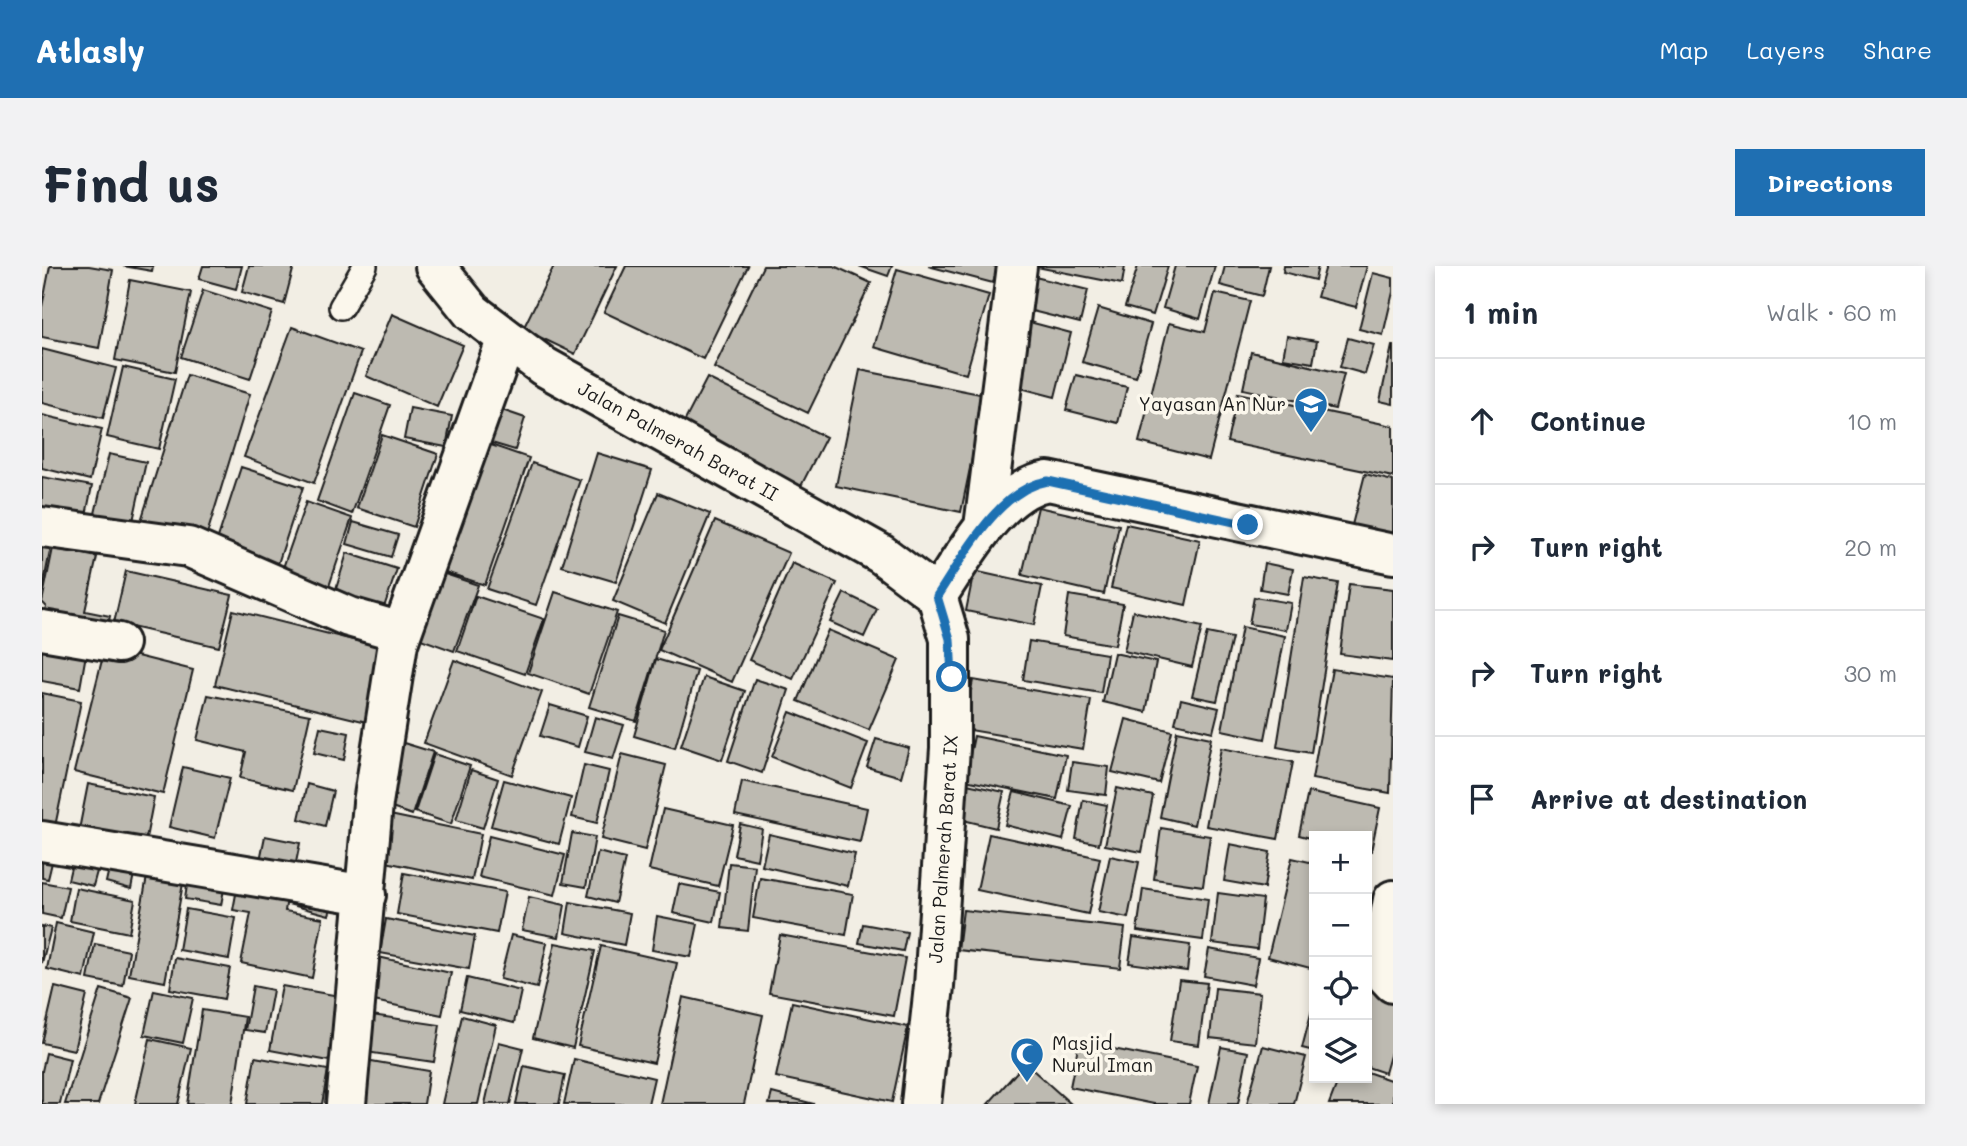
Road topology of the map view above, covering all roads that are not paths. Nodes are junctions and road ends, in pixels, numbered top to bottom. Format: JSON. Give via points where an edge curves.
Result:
{"nodes":[{"id":1,"x":365,"y":266,"type":"edge"},
{"id":2,"x":435,"y":266,"type":"edge"},
{"id":3,"x":1017,"y":266,"type":"edge"},
{"id":4,"x":341,"y":307,"type":"dead end"},
{"id":5,"x":506,"y":341,"type":"junction"},
{"id":6,"x":42,"y":527,"type":"edge"},
{"id":7,"x":984,"y":527,"type":"junction"},
{"id":8,"x":1393,"y":554,"type":"edge"},
{"id":9,"x":937,"y":596,"type":"junction"},
{"id":10,"x":42,"y":630,"type":"edge"},
{"id":11,"x":401,"y":632,"type":"junction"},
{"id":12,"x":119,"y":643,"type":"dead end"},
{"id":13,"x":42,"y":841,"type":"edge"},
{"id":14,"x":366,"y":895,"type":"junction"},
{"id":15,"x":1393,"y":900,"type":"edge"},
{"id":16,"x":1393,"y":983,"type":"edge"},
{"id":17,"x":346,"y":1104,"type":"edge"},
{"id":18,"x":921,"y":1104,"type":"edge"}],
"edges":[{"from":1,"to":4,"type":"lane"},
{"from":2,"to":5,"type":"street","name":"Jalan Palmerah Barat II","via":[[472,312]]},
{"from":3,"to":7,"type":"street"},
{"from":5,"to":9,"type":"street","name":"Jalan Palmerah Barat II","via":[[881,554]]},
{"from":5,"to":11,"type":"street"},
{"from":6,"to":11,"type":"street","via":[[188,547],[349,617]]},
{"from":7,"to":8,"type":"street","via":[[1032,483],[1048,481]]},
{"from":7,"to":9,"type":"street"},
{"from":9,"to":18,"type":"street","name":"Jalan Palmerah Barat IX","via":[[950,639],[950,748]]},
{"from":10,"to":12,"type":"street"},
{"from":11,"to":14,"type":"street","via":[[373,803]]},
{"from":13,"to":14,"type":"street"},
{"from":14,"to":17,"type":"street"},
{"from":15,"to":16,"type":"street","via":[[1380,969]]}]}
